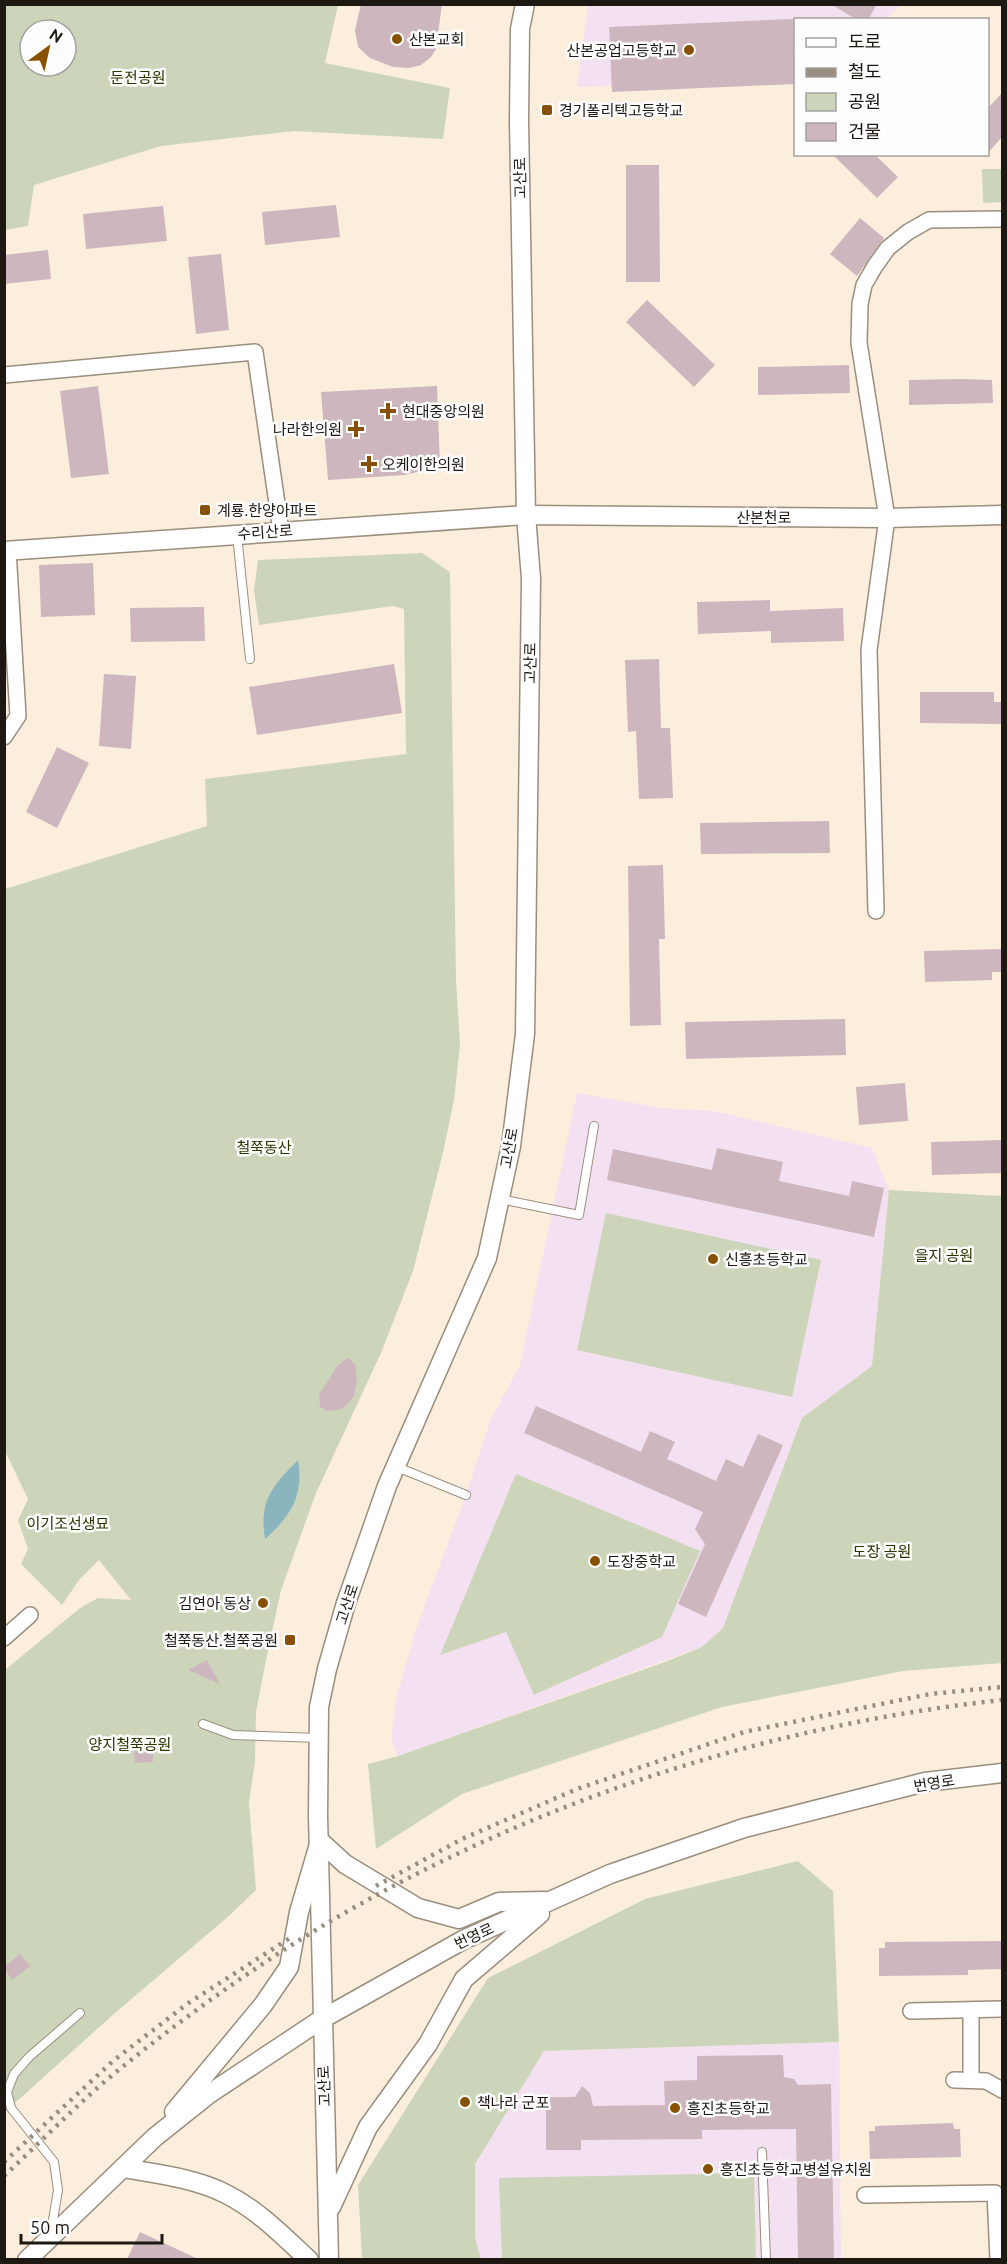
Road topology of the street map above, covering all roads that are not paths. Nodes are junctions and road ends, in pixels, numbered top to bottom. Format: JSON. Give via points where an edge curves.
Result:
{"nodes":[{"id":1,"x":525,"y":4,"type":"edge"},
{"id":2,"x":1002,"y":219,"type":"edge"},
{"id":3,"x":4,"y":375,"type":"edge"},
{"id":4,"x":526,"y":515,"type":"junction"},
{"id":5,"x":1002,"y":515,"type":"edge"},
{"id":6,"x":887,"y":518,"type":"junction"},
{"id":7,"x":281,"y":531,"type":"junction"},
{"id":8,"x":237,"y":534,"type":"junction"},
{"id":9,"x":6,"y":550,"type":"edge"},
{"id":10,"x":250,"y":659,"type":"dead end"},
{"id":11,"x":4,"y":737,"type":"edge"},
{"id":12,"x":876,"y":911,"type":"dead end"},
{"id":13,"x":594,"y":1126,"type":"dead end"},
{"id":14,"x":500,"y":1199,"type":"junction"},
{"id":15,"x":395,"y":1466,"type":"junction"},
{"id":16,"x":466,"y":1495,"type":"dead end"},
{"id":17,"x":30,"y":1615,"type":"dead end"},
{"id":18,"x":4,"y":1638,"type":"edge"},
{"id":19,"x":203,"y":1724,"type":"dead end"},
{"id":20,"x":320,"y":1738,"type":"junction"},
{"id":21,"x":1002,"y":1773,"type":"edge"},
{"id":22,"x":320,"y":1841,"type":"junction"},
{"id":23,"x":555,"y":1901,"type":"junction"},
{"id":24,"x":1002,"y":2009,"type":"edge"},
{"id":25,"x":971,"y":2010,"type":"junction"},
{"id":26,"x":911,"y":2011,"type":"dead end"},
{"id":27,"x":80,"y":2013,"type":"dead end"},
{"id":28,"x":322,"y":2019,"type":"junction"},
{"id":29,"x":971,"y":2079,"type":"junction"},
{"id":30,"x":954,"y":2080,"type":"dead end"},
{"id":31,"x":1002,"y":2090,"type":"edge"},
{"id":32,"x":155,"y":2137,"type":"junction"},
{"id":33,"x":762,"y":2152,"type":"dead end"},
{"id":34,"x":123,"y":2168,"type":"junction"},
{"id":35,"x":865,"y":2195,"type":"dead end"},
{"id":36,"x":329,"y":2211,"type":"junction"},
{"id":37,"x":50,"y":2238,"type":"junction"},
{"id":38,"x":27,"y":2259,"type":"edge"},
{"id":39,"x":309,"y":2259,"type":"edge"},
{"id":40,"x":329,"y":2259,"type":"edge"},
{"id":41,"x":766,"y":2259,"type":"edge"},
{"id":42,"x":998,"y":2259,"type":"edge"}],
"edges":[{"from":1,"to":4,"type":"street","name":"고산로","via":[[520,29],[519,121]]},
{"from":2,"to":6,"type":"street","via":[[929,220],[888,248],[864,285],[860,343]]},
{"from":3,"to":7,"type":"street","via":[[255,352]]},
{"from":4,"to":6,"type":"street","name":"산본천로"},
{"from":4,"to":7,"type":"street","name":"수리산로"},
{"from":4,"to":14,"type":"street","name":"고산로","via":[[531,579],[525,1035]]},
{"from":5,"to":6,"type":"street","name":"산본천로"},
{"from":6,"to":12,"type":"street","via":[[869,650]]},
{"from":7,"to":8,"type":"street","name":"수리산로"},
{"from":8,"to":9,"type":"street","name":"수리산로"},
{"from":8,"to":10,"type":"lane"},
{"from":9,"to":11,"type":"street","via":[[18,716]]},
{"from":13,"to":14,"type":"lane","via":[[579,1215]]},
{"from":14,"to":15,"type":"street","name":"고산로","via":[[487,1258]]},
{"from":15,"to":16,"type":"lane"},
{"from":15,"to":20,"type":"street","name":"고산로","via":[[327,1669],[319,1707]]},
{"from":17,"to":18,"type":"street"},
{"from":19,"to":20,"type":"lane","via":[[233,1736]]},
{"from":20,"to":22,"type":"street","name":"고산로"},
{"from":21,"to":23,"type":"street","name":"번영로","via":[[925,1782],[744,1828],[610,1874]]},
{"from":22,"to":23,"type":"street","via":[[345,1864],[418,1908],[459,1919],[499,1902]]},
{"from":22,"to":28,"type":"street","name":"고산로"},
{"from":22,"to":32,"type":"street","via":[[299,1912],[289,1967],[263,2005]]},
{"from":23,"to":28,"type":"street","name":"번영로","via":[[463,1940]]},
{"from":23,"to":36,"type":"street","via":[[464,1979],[428,2044],[368,2127]]},
{"from":24,"to":25,"type":"street"},
{"from":25,"to":26,"type":"street"},
{"from":25,"to":29,"type":"street"},
{"from":27,"to":37,"type":"lane","via":[[29,2057],[14,2074],[7,2092],[11,2108],[54,2162],[58,2190]]},
{"from":28,"to":32,"type":"street","name":"번영로","via":[[209,2094]]},
{"from":28,"to":36,"type":"street","name":"고산로"},
{"from":29,"to":30,"type":"street"},
{"from":29,"to":31,"type":"street","via":[[986,2081]]},
{"from":32,"to":34,"type":"street","name":"번영로"},
{"from":33,"to":41,"type":"lane"},
{"from":34,"to":37,"type":"street","name":"번영로"},
{"from":34,"to":39,"type":"street","via":[[186,2180],[225,2193],[264,2218]]},
{"from":35,"to":42,"type":"street","via":[[995,2193]]},
{"from":36,"to":40,"type":"street","name":"고산로"},
{"from":37,"to":38,"type":"street","name":"번영로"}]}
